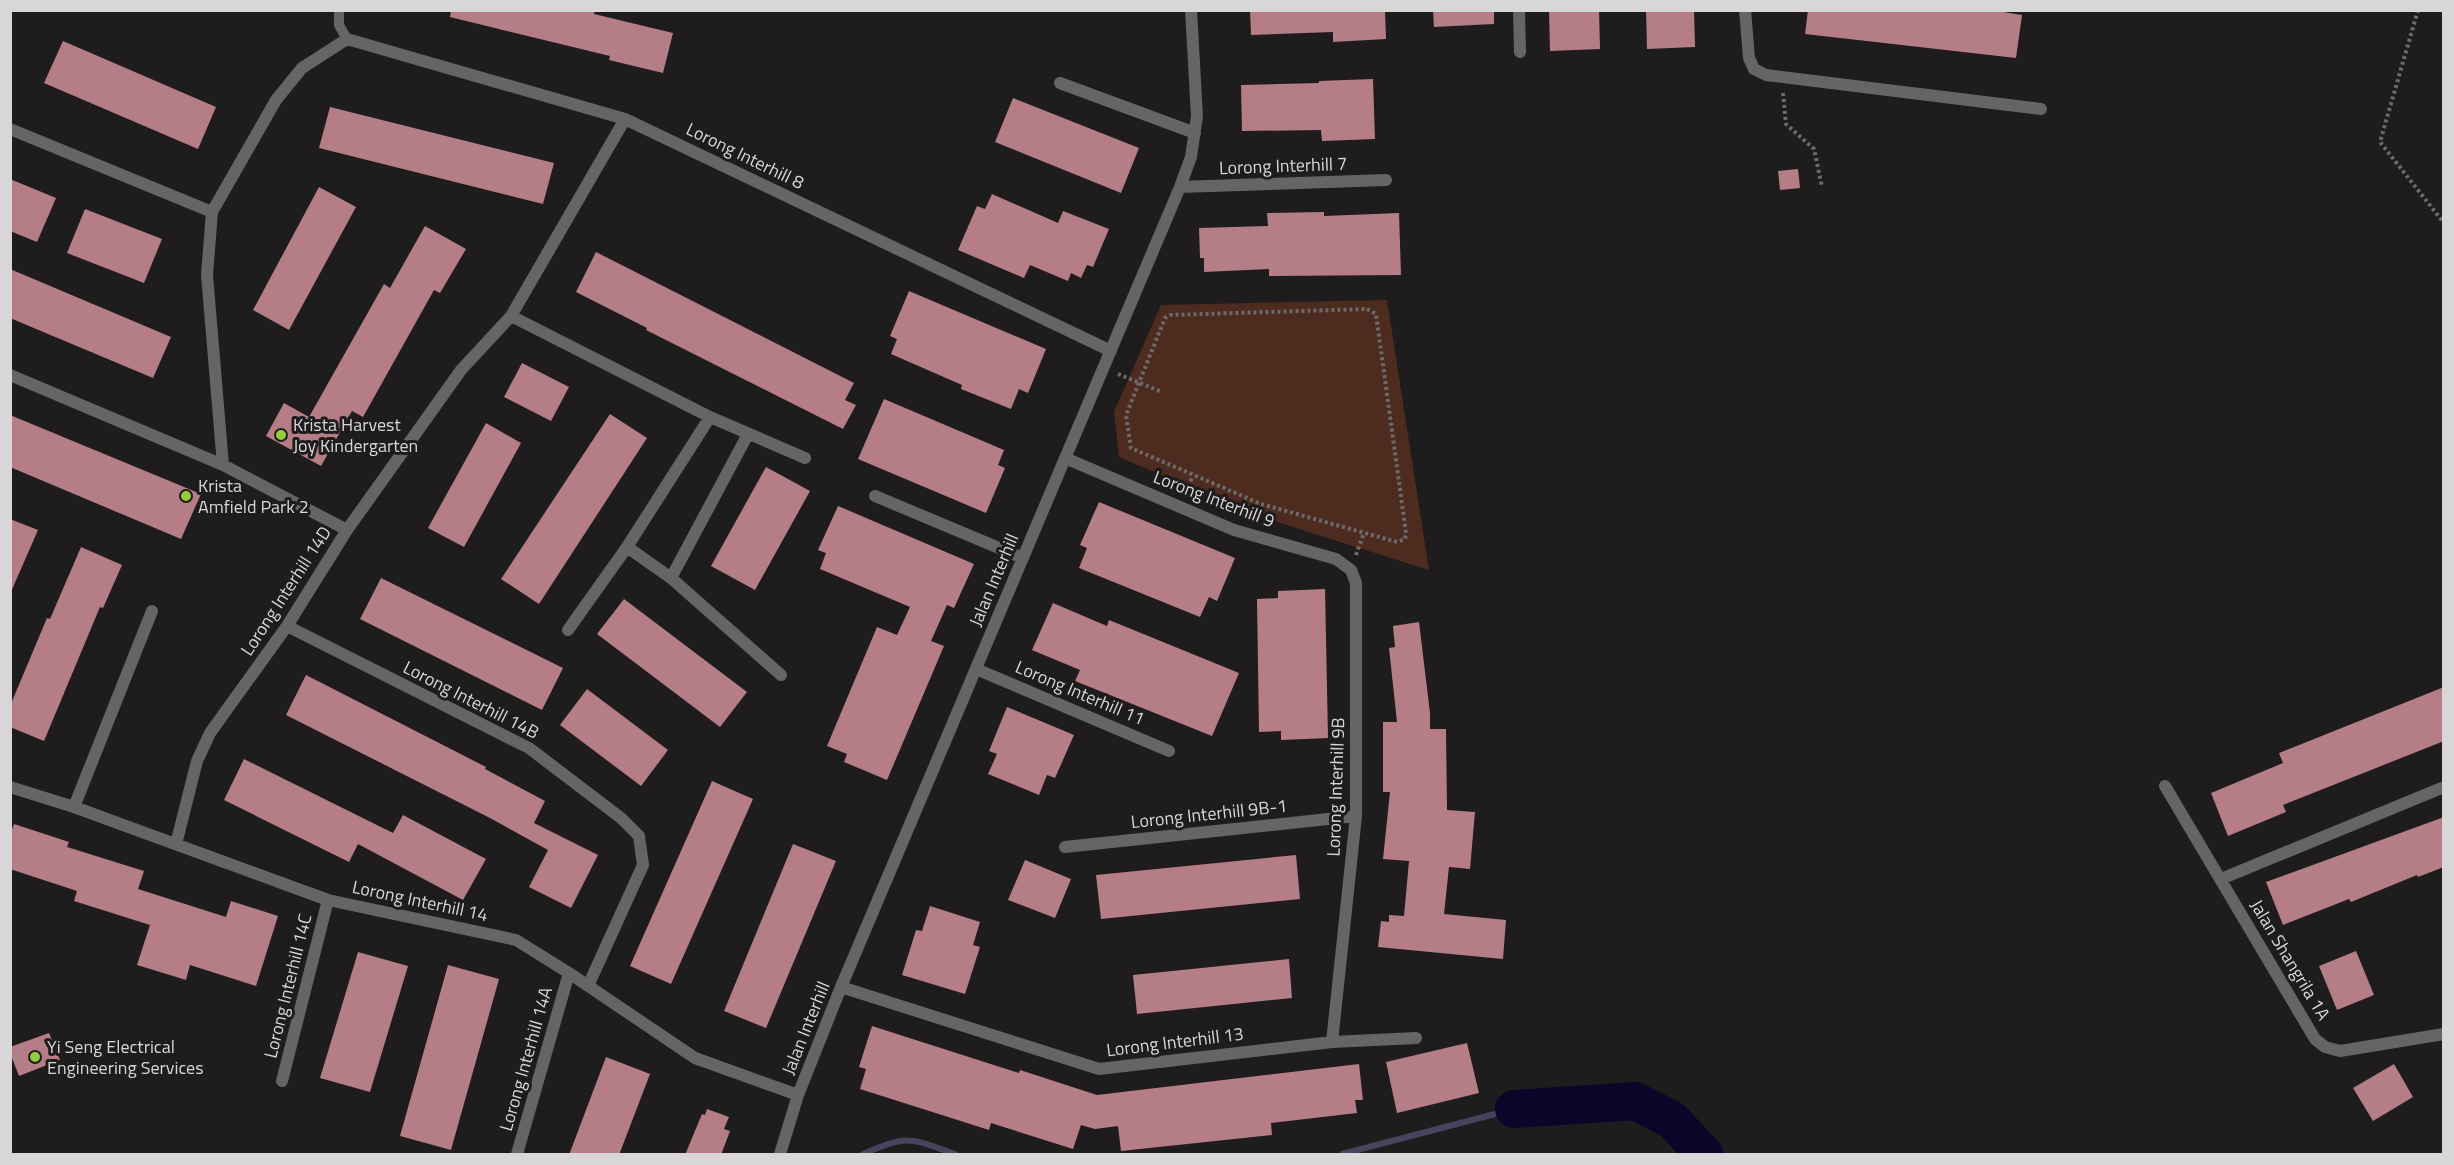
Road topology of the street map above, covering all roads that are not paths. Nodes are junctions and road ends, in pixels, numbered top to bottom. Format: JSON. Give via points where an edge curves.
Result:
{"nodes":[{"id":1,"x":339,"y":10,"type":"edge"},
{"id":2,"x":1191,"y":10,"type":"edge"},
{"id":3,"x":1519,"y":10,"type":"edge"},
{"id":4,"x":1744,"y":10,"type":"edge"},
{"id":5,"x":347,"y":39,"type":"junction"},
{"id":6,"x":1520,"y":52,"type":"dead end"},
{"id":7,"x":1060,"y":83,"type":"dead end"},
{"id":8,"x":2041,"y":110,"type":"dead end"},
{"id":9,"x":625,"y":119,"type":"junction"},
{"id":10,"x":10,"y":129,"type":"edge"},
{"id":11,"x":1195,"y":133,"type":"junction"},
{"id":12,"x":1386,"y":180,"type":"dead end"},
{"id":13,"x":1180,"y":187,"type":"junction"},
{"id":14,"x":212,"y":212,"type":"junction"},
{"id":15,"x":511,"y":316,"type":"junction"},
{"id":16,"x":1111,"y":351,"type":"junction"},
{"id":17,"x":10,"y":375,"type":"edge"},
{"id":18,"x":710,"y":417,"type":"junction"},
{"id":19,"x":748,"y":434,"type":"junction"},
{"id":20,"x":805,"y":458,"type":"dead end"},
{"id":21,"x":1065,"y":458,"type":"junction"},
{"id":22,"x":223,"y":465,"type":"junction"},
{"id":23,"x":874,"y":496,"type":"dead end"},
{"id":24,"x":347,"y":530,"type":"junction"},
{"id":25,"x":627,"y":547,"type":"junction"},
{"id":26,"x":1023,"y":558,"type":"junction"},
{"id":27,"x":1351,"y":570,"type":"joint"},
{"id":28,"x":671,"y":578,"type":"junction"},
{"id":29,"x":152,"y":611,"type":"dead end"},
{"id":30,"x":287,"y":626,"type":"junction"},
{"id":31,"x":568,"y":630,"type":"dead end"},
{"id":32,"x":976,"y":669,"type":"junction"},
{"id":33,"x":781,"y":675,"type":"dead end"},
{"id":34,"x":1169,"y":751,"type":"dead end"},
{"id":35,"x":2165,"y":786,"type":"dead end"},
{"id":36,"x":10,"y":787,"type":"edge"},
{"id":37,"x":2444,"y":787,"type":"edge"},
{"id":38,"x":75,"y":807,"type":"junction"},
{"id":39,"x":1356,"y":816,"type":"junction"},
{"id":40,"x":176,"y":844,"type":"junction"},
{"id":41,"x":1065,"y":847,"type":"dead end"},
{"id":42,"x":2221,"y":879,"type":"junction"},
{"id":43,"x":328,"y":900,"type":"junction"},
{"id":44,"x":569,"y":973,"type":"junction"},
{"id":45,"x":588,"y":986,"type":"junction"},
{"id":46,"x":841,"y":987,"type":"junction"},
{"id":47,"x":2444,"y":1034,"type":"edge"},
{"id":48,"x":1416,"y":1038,"type":"dead end"},
{"id":49,"x":1332,"y":1042,"type":"junction"},
{"id":50,"x":282,"y":1081,"type":"dead end"},
{"id":51,"x":798,"y":1095,"type":"junction"},
{"id":52,"x":517,"y":1155,"type":"edge"},
{"id":53,"x":780,"y":1155,"type":"edge"}],
"edges":[{"from":1,"to":5,"type":"lane","via":[[339,25]]},
{"from":2,"to":11,"type":"street","name":"Jalan Interhill"},
{"from":3,"to":6,"type":"street"},
{"from":4,"to":8,"type":"street","via":[[1749,58],[1754,69],[1766,75]]},
{"from":5,"to":9,"type":"street","name":"Lorong Interhill 8"},
{"from":5,"to":14,"type":"street","via":[[302,68],[276,100]]},
{"from":7,"to":11,"type":"street"},
{"from":9,"to":15,"type":"street"},
{"from":9,"to":16,"type":"street","name":"Lorong Interhill 8"},
{"from":10,"to":14,"type":"street"},
{"from":11,"to":13,"type":"street","name":"Jalan Interhill"},
{"from":12,"to":13,"type":"street","name":"Lorong Interhill 7"},
{"from":13,"to":16,"type":"street","name":"Jalan Interhill"},
{"from":14,"to":22,"type":"street","via":[[207,275]]},
{"from":15,"to":18,"type":"street"},
{"from":15,"to":24,"type":"street","via":[[461,370]]},
{"from":16,"to":21,"type":"street","name":"Jalan Interhill"},
{"from":17,"to":22,"type":"street","name":"Lorong Interhill 14D"},
{"from":18,"to":19,"type":"street"},
{"from":18,"to":25,"type":"street"},
{"from":19,"to":20,"type":"street"},
{"from":19,"to":28,"type":"street"},
{"from":21,"to":26,"type":"street","name":"Jalan Interhill"},
{"from":21,"to":27,"type":"street","name":"Lorong Interhill 9","via":[[1234,530],[1336,559]]},
{"from":22,"to":24,"type":"street","name":"Lorong Interhill 14D"},
{"from":23,"to":26,"type":"street"},
{"from":24,"to":30,"type":"street","name":"Lorong Interhill 14D"},
{"from":25,"to":28,"type":"street"},
{"from":25,"to":31,"type":"street"},
{"from":26,"to":32,"type":"street","name":"Jalan Interhill"},
{"from":27,"to":39,"type":"street","name":"Lorong Interhill 9B","via":[[1356,583]]},
{"from":28,"to":33,"type":"street"},
{"from":29,"to":38,"type":"street"},
{"from":30,"to":40,"type":"street","name":"Lorong Interhill 14D","via":[[210,733],[197,761]]},
{"from":30,"to":45,"type":"street","name":"Lorong Interhill 14B","via":[[529,748],[639,836],[643,865]]},
{"from":32,"to":34,"type":"street","name":"Lorong Interhill 11"},
{"from":32,"to":46,"type":"street","name":"Jalan Interhill"},
{"from":35,"to":42,"type":"street","name":"Jalan Shangrila 1A"},
{"from":36,"to":38,"type":"street","name":"Lorong Interhill 14"},
{"from":37,"to":42,"type":"street"},
{"from":38,"to":40,"type":"street","name":"Lorong Interhill 14"},
{"from":39,"to":41,"type":"street","name":"Lorong Interhill 9B-1"},
{"from":39,"to":49,"type":"street","name":"Lorong Interhill 9B"},
{"from":40,"to":43,"type":"street","name":"Lorong Interhill 14"},
{"from":42,"to":47,"type":"street","name":"Jalan Shangrila 1A","via":[[2315,1039],[2325,1047],[2340,1050]]},
{"from":43,"to":44,"type":"street","name":"Lorong Interhill 14","via":[[516,940]]},
{"from":43,"to":50,"type":"street","name":"Lorong Interhill 14C"},
{"from":44,"to":45,"type":"street","name":"Lorong Interhill 14"},
{"from":44,"to":52,"type":"street","name":"Lorong Interhill 14A"},
{"from":45,"to":51,"type":"street","name":"Lorong Interhill 14","via":[[695,1058]]},
{"from":46,"to":49,"type":"street","name":"Lorong Interhill 13","via":[[1099,1069]]},
{"from":46,"to":51,"type":"street","name":"Jalan Interhill"},
{"from":48,"to":49,"type":"street","name":"Lorong Interhill 13"},
{"from":51,"to":53,"type":"street","name":"Jalan Interhill"}]}
